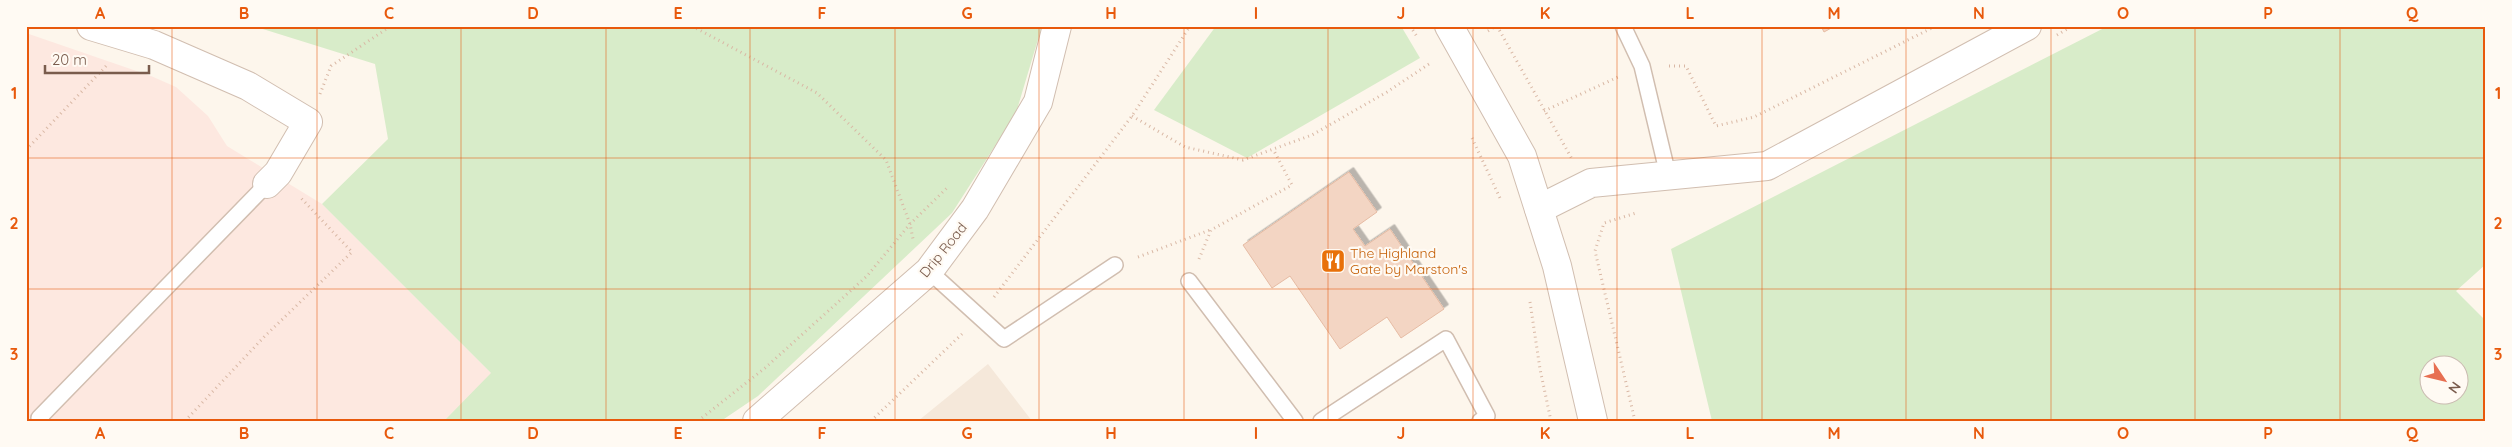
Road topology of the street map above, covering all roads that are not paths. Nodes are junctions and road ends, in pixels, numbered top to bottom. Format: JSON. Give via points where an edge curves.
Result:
{"nodes":[{"id":1,"x":91,"y":26,"type":"edge"},
{"id":2,"x":1057,"y":26,"type":"edge"},
{"id":3,"x":1624,"y":26,"type":"edge"},
{"id":4,"x":2027,"y":26,"type":"edge"},
{"id":5,"x":1455,"y":37,"type":"edge"},
{"id":6,"x":1668,"y":175,"type":"junction"},
{"id":7,"x":273,"y":178,"type":"joint"},
{"id":8,"x":1539,"y":209,"type":"junction"},
{"id":9,"x":1115,"y":265,"type":"road end"},
{"id":10,"x":922,"y":278,"type":"junction"},
{"id":11,"x":1190,"y":280,"type":"road end"},
{"id":12,"x":42,"y":421,"type":"edge"},
{"id":13,"x":757,"y":421,"type":"edge"},
{"id":14,"x":1295,"y":421,"type":"edge"},
{"id":15,"x":1321,"y":421,"type":"edge"},
{"id":16,"x":1480,"y":421,"type":"edge"},
{"id":17,"x":1593,"y":421,"type":"edge"}],
"edges":[{"from":1,"to":7,"type":"street","via":[[154,45],[248,86],[308,122]]},
{"from":2,"to":10,"type":"street","name":"Drip Road","via":[[1038,102],[975,209]]},
{"from":3,"to":6,"type":"lane","via":[[1642,66]]},
{"from":4,"to":6,"type":"street","via":[[1767,166]]},
{"from":5,"to":8,"type":"street","via":[[1522,156]]},
{"from":6,"to":8,"type":"street","via":[[1592,183]]},
{"from":7,"to":12,"type":"lane","via":[[39,418]]},
{"from":8,"to":17,"type":"street","via":[[1557,266]]},
{"from":9,"to":10,"type":"lane","via":[[1004,340],[980,316]]},
{"from":10,"to":13,"type":"street","name":"Drip Road"},
{"from":11,"to":14,"type":"lane"},
{"from":15,"to":16,"type":"lane","via":[[1446,338],[1487,416]]}]}
